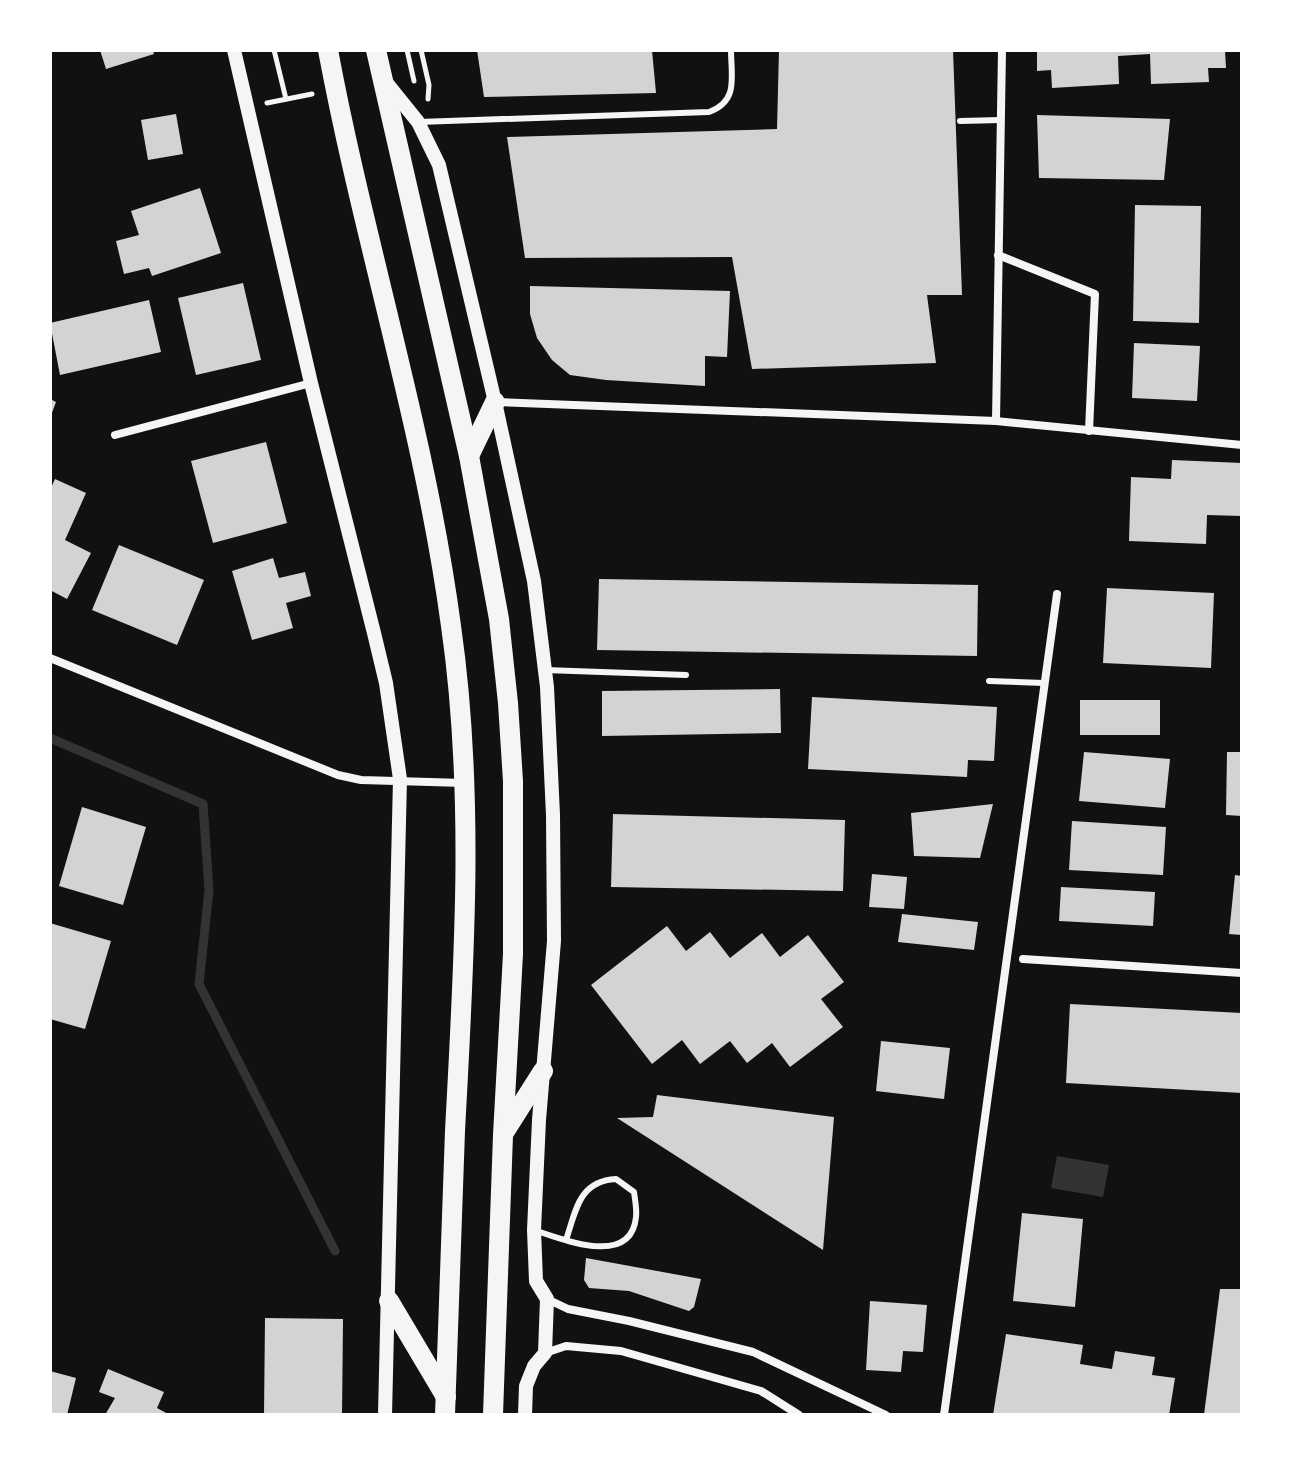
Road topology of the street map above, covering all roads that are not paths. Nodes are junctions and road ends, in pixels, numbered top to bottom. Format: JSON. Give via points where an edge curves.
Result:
{"nodes":[{"id":1,"x":234,"y":50,"type":"edge"},
{"id":2,"x":328,"y":50,"type":"edge"},
{"id":3,"x":376,"y":50,"type":"edge"},
{"id":4,"x":731,"y":50,"type":"edge"},
{"id":5,"x":1002,"y":50,"type":"edge"},
{"id":6,"x":383,"y":78,"type":"junction"},
{"id":7,"x":1001,"y":120,"type":"junction"},
{"id":8,"x":960,"y":121,"type":"dead end"},
{"id":9,"x":418,"y":122,"type":"junction"},
{"id":10,"x":998,"y":255,"type":"junction"},
{"id":11,"x":311,"y":383,"type":"junction"},
{"id":12,"x":495,"y":402,"type":"junction"},
{"id":13,"x":996,"y":421,"type":"junction"},
{"id":14,"x":1089,"y":431,"type":"junction"},
{"id":15,"x":115,"y":435,"type":"dead end"},
{"id":16,"x":1242,"y":445,"type":"edge"},
{"id":17,"x":469,"y":456,"type":"junction"},
{"id":18,"x":1057,"y":594,"type":"dead end"},
{"id":19,"x":50,"y":658,"type":"edge"},
{"id":20,"x":545,"y":670,"type":"junction"},
{"id":21,"x":686,"y":675,"type":"dead end"},
{"id":22,"x":989,"y":681,"type":"dead end"},
{"id":23,"x":1044,"y":683,"type":"junction"},
{"id":24,"x":400,"y":779,"type":"junction"},
{"id":25,"x":465,"y":783,"type":"junction"},
{"id":26,"x":1023,"y":959,"type":"dead end"},
{"id":27,"x":1242,"y":973,"type":"edge"},
{"id":28,"x":543,"y":1071,"type":"junction"},
{"id":29,"x":503,"y":1135,"type":"junction"},
{"id":30,"x":534,"y":1230,"type":"junction"},
{"id":31,"x":566,"y":1240,"type":"junction"},
{"id":32,"x":547,"y":1299,"type":"junction"},
{"id":33,"x":389,"y":1301,"type":"junction"},
{"id":34,"x":545,"y":1353,"type":"junction"},
{"id":35,"x":446,"y":1406,"type":"edge"},
{"id":36,"x":385,"y":1415,"type":"edge"},
{"id":37,"x":493,"y":1415,"type":"edge"},
{"id":38,"x":525,"y":1415,"type":"edge"},
{"id":39,"x":799,"y":1415,"type":"edge"},
{"id":40,"x":886,"y":1415,"type":"edge"},
{"id":41,"x":944,"y":1415,"type":"edge"}],
"edges":[{"from":1,"to":11,"type":"street"},
{"from":2,"to":25,"type":"main road","via":[[423,468],[451,626]]},
{"from":3,"to":6,"type":"main road"},
{"from":4,"to":9,"type":"lane","via":[[731,95],[709,112]]},
{"from":5,"to":7,"type":"street"},
{"from":6,"to":9,"type":"street"},
{"from":6,"to":17,"type":"main road"},
{"from":7,"to":8,"type":"lane"},
{"from":7,"to":10,"type":"street"},
{"from":9,"to":12,"type":"street","via":[[439,165]]},
{"from":10,"to":13,"type":"street"},
{"from":10,"to":14,"type":"street","via":[[1095,294]]},
{"from":11,"to":15,"type":"street"},
{"from":11,"to":24,"type":"street","via":[[377,645]]},
{"from":12,"to":13,"type":"street"},
{"from":12,"to":17,"type":"main road"},
{"from":12,"to":20,"type":"street","via":[[534,581]]},
{"from":13,"to":14,"type":"street"},
{"from":14,"to":16,"type":"street"},
{"from":17,"to":29,"type":"main road","via":[[499,619],[513,781],[513,954]]},
{"from":18,"to":23,"type":"street"},
{"from":19,"to":24,"type":"street","via":[[313,767],[361,780]]},
{"from":20,"to":21,"type":"lane"},
{"from":20,"to":28,"type":"street","via":[[554,941]]},
{"from":22,"to":23,"type":"lane"},
{"from":23,"to":41,"type":"street"},
{"from":24,"to":25,"type":"street"},
{"from":24,"to":33,"type":"street"},
{"from":25,"to":35,"type":"main road","via":[[465,955]]},
{"from":26,"to":27,"type":"street"},
{"from":28,"to":29,"type":"main road"},
{"from":28,"to":30,"type":"street"},
{"from":29,"to":37,"type":"main road"},
{"from":30,"to":31,"type":"lane"},
{"from":30,"to":32,"type":"street","via":[[536,1281]]},
{"from":31,"to":31,"type":"lane","via":[[611,1246],[629,1236],[636,1219],[634,1192],[616,1179],[599,1180],[581,1197]]},
{"from":32,"to":34,"type":"street"},
{"from":32,"to":40,"type":"street","via":[[568,1309],[753,1352]]},
{"from":33,"to":35,"type":"main road"},
{"from":33,"to":36,"type":"street"},
{"from":34,"to":38,"type":"street","via":[[526,1386]]},
{"from":34,"to":39,"type":"street","via":[[566,1346],[621,1351],[761,1391]]}]}
